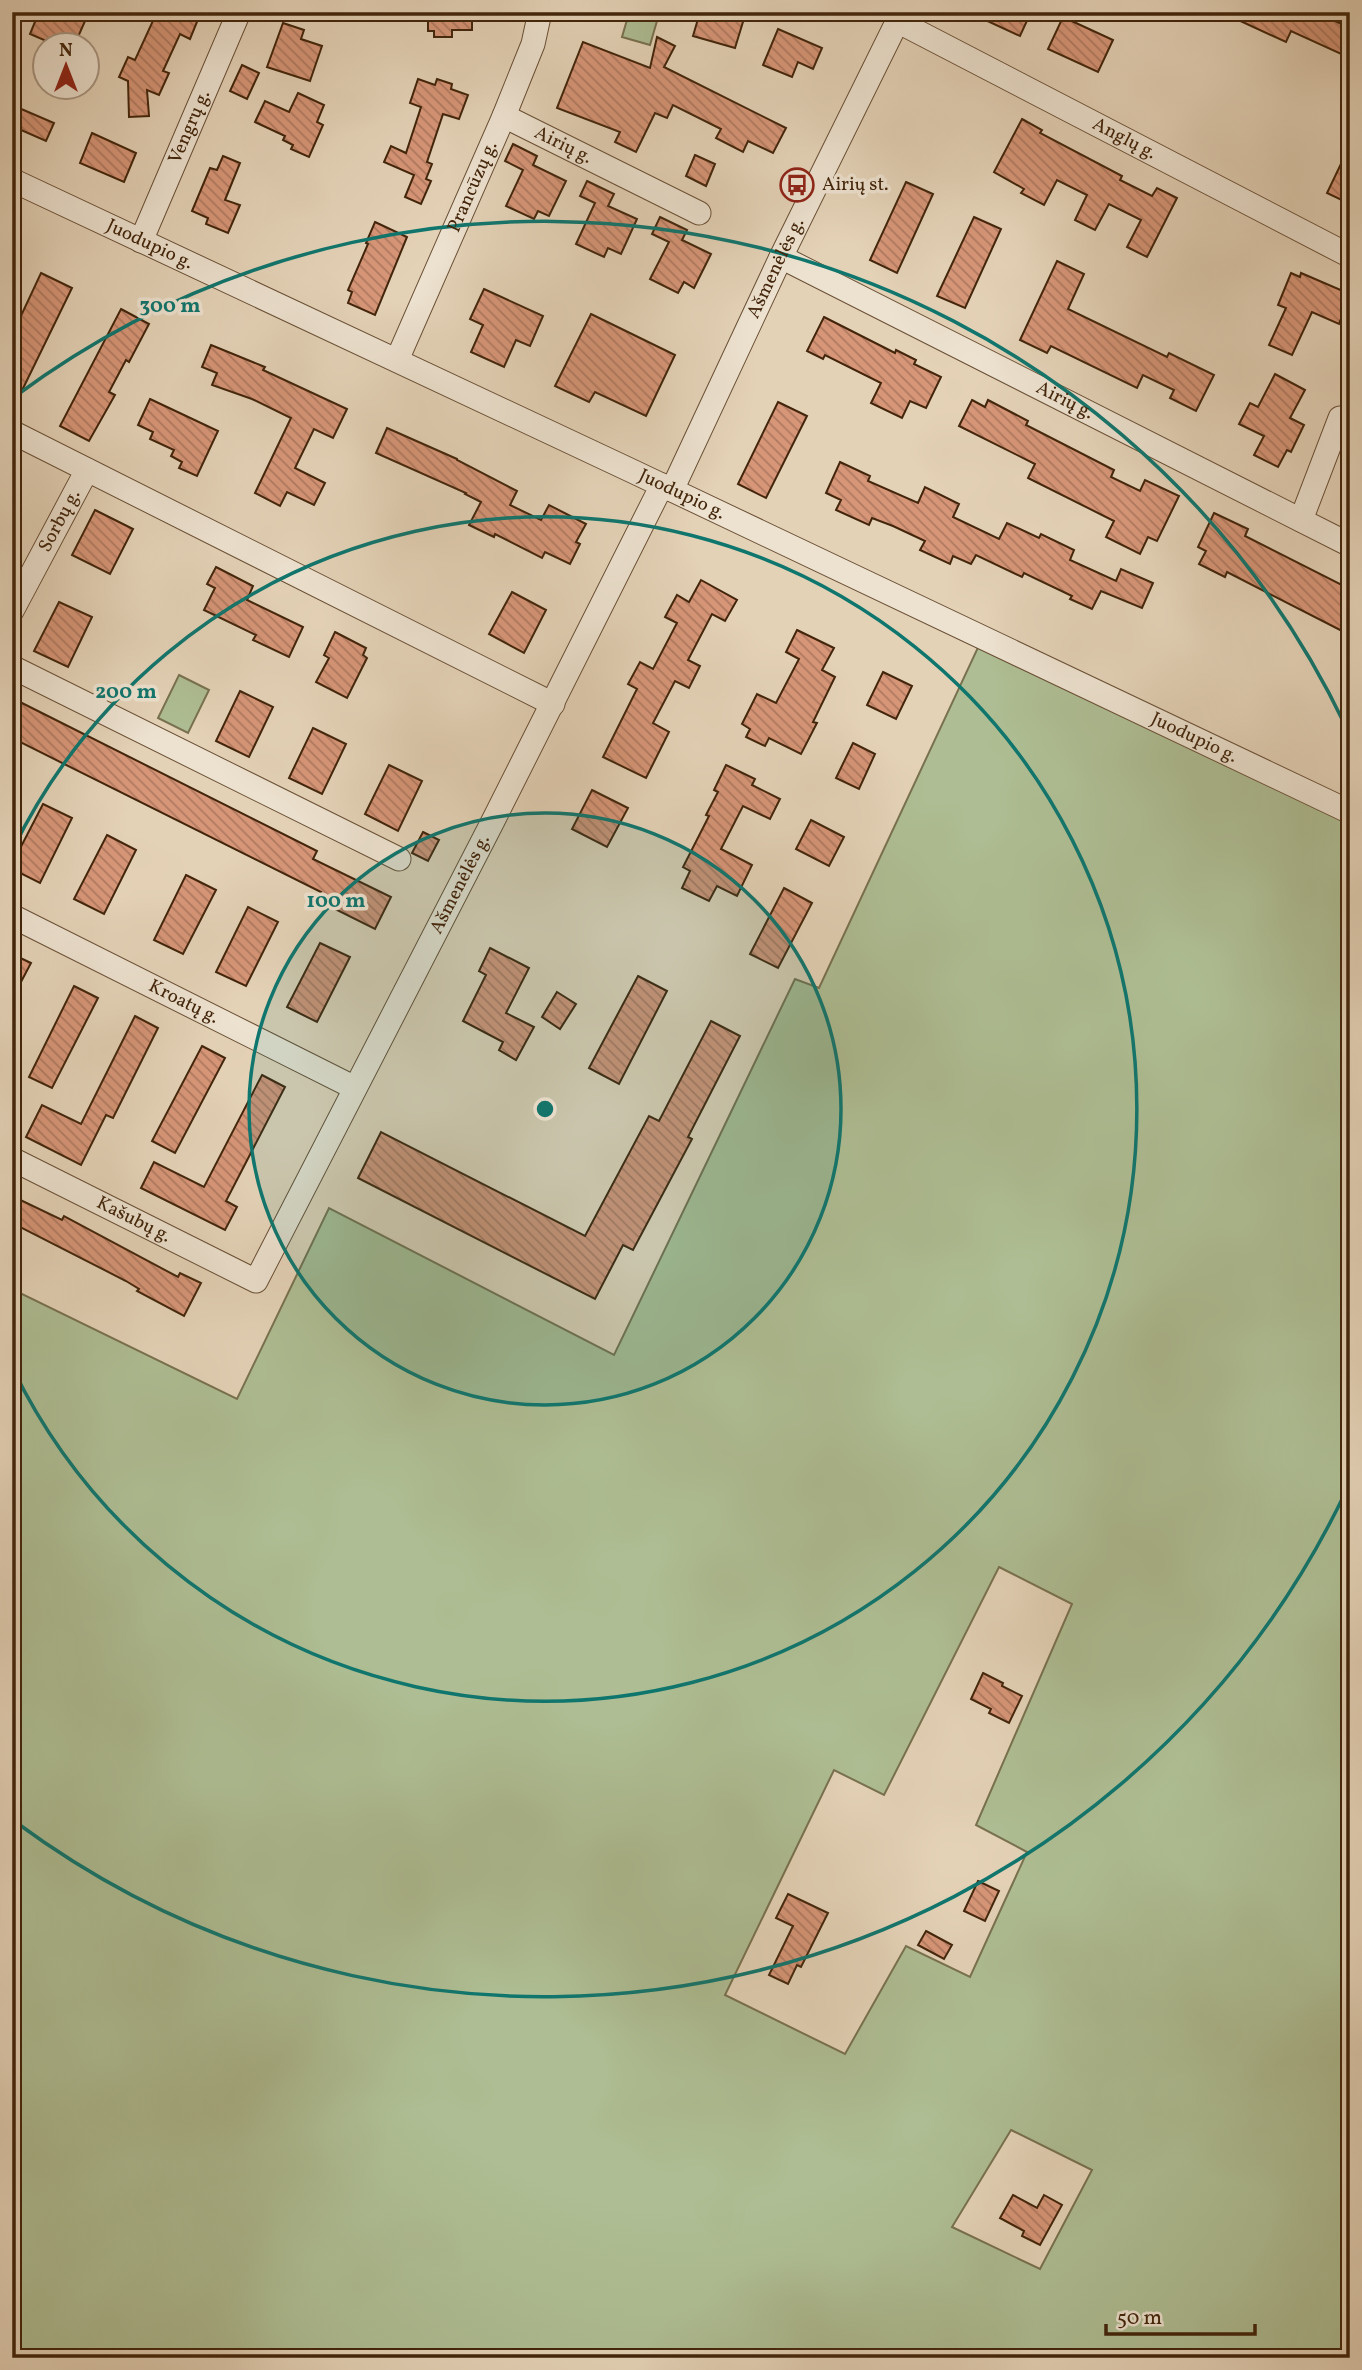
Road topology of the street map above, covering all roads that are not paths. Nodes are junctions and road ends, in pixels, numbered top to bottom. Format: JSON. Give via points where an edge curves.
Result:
{"nodes":[{"id":1,"x":239,"y":12,"type":"edge"},
{"id":2,"x":540,"y":12,"type":"edge"},
{"id":3,"x":900,"y":17,"type":"edge"},
{"id":4,"x":504,"y":116,"type":"junction"},
{"id":5,"x":12,"y":180,"type":"edge"},
{"id":6,"x":699,"y":213,"type":"dead end"},
{"id":7,"x":141,"y":241,"type":"junction"},
{"id":8,"x":1350,"y":256,"type":"edge"},
{"id":9,"x":781,"y":257,"type":"junction"},
{"id":10,"x":397,"y":360,"type":"junction"},
{"id":11,"x":1340,"y":418,"type":"dead end"},
{"id":12,"x":12,"y":432,"type":"edge"},
{"id":13,"x":87,"y":470,"type":"junction"},
{"id":14,"x":667,"y":487,"type":"junction"},
{"id":15,"x":1301,"y":520,"type":"junction"},
{"id":16,"x":1350,"y":545,"type":"edge"},
{"id":17,"x":12,"y":611,"type":"edge"},
{"id":18,"x":12,"y":667,"type":"edge"},
{"id":19,"x":553,"y":704,"type":"junction"},
{"id":20,"x":1350,"y":812,"type":"edge"},
{"id":21,"x":399,"y":859,"type":"dead end"},
{"id":22,"x":12,"y":916,"type":"edge"},
{"id":23,"x":355,"y":1088,"type":"junction"},
{"id":24,"x":12,"y":1158,"type":"edge"},
{"id":25,"x":256,"y":1281,"type":"joint"}],
"edges":[{"from":1,"to":7,"type":"street","name":"Vengrų g."},
{"from":2,"to":4,"type":"street","name":"Prancūzų g.","via":[[533,44]]},
{"from":3,"to":8,"type":"street","name":"Anglų g."},
{"from":3,"to":9,"type":"street","name":"Ašmenėlės g."},
{"from":4,"to":6,"type":"street","name":"Airių g."},
{"from":4,"to":10,"type":"street","name":"Prancūzų g."},
{"from":5,"to":7,"type":"street","name":"Juodupio g."},
{"from":7,"to":10,"type":"street","name":"Juodupio g."},
{"from":9,"to":14,"type":"street","name":"Ašmenėlės g."},
{"from":9,"to":15,"type":"street","name":"Airių g."},
{"from":10,"to":14,"type":"street","name":"Juodupio g."},
{"from":11,"to":15,"type":"street"},
{"from":12,"to":13,"type":"street"},
{"from":13,"to":17,"type":"street","name":"Sorbų g."},
{"from":13,"to":19,"type":"street"},
{"from":14,"to":19,"type":"street","name":"Ašmenėlės g."},
{"from":14,"to":20,"type":"street","name":"Juodupio g."},
{"from":15,"to":16,"type":"street","name":"Airių g."},
{"from":18,"to":21,"type":"street"},
{"from":19,"to":23,"type":"street","name":"Ašmenėlės g."},
{"from":22,"to":23,"type":"street","name":"Kroatų g."},
{"from":23,"to":25,"type":"street","name":"Ašmenėlės g."},
{"from":24,"to":25,"type":"street","name":"Kašubų g."}]}
